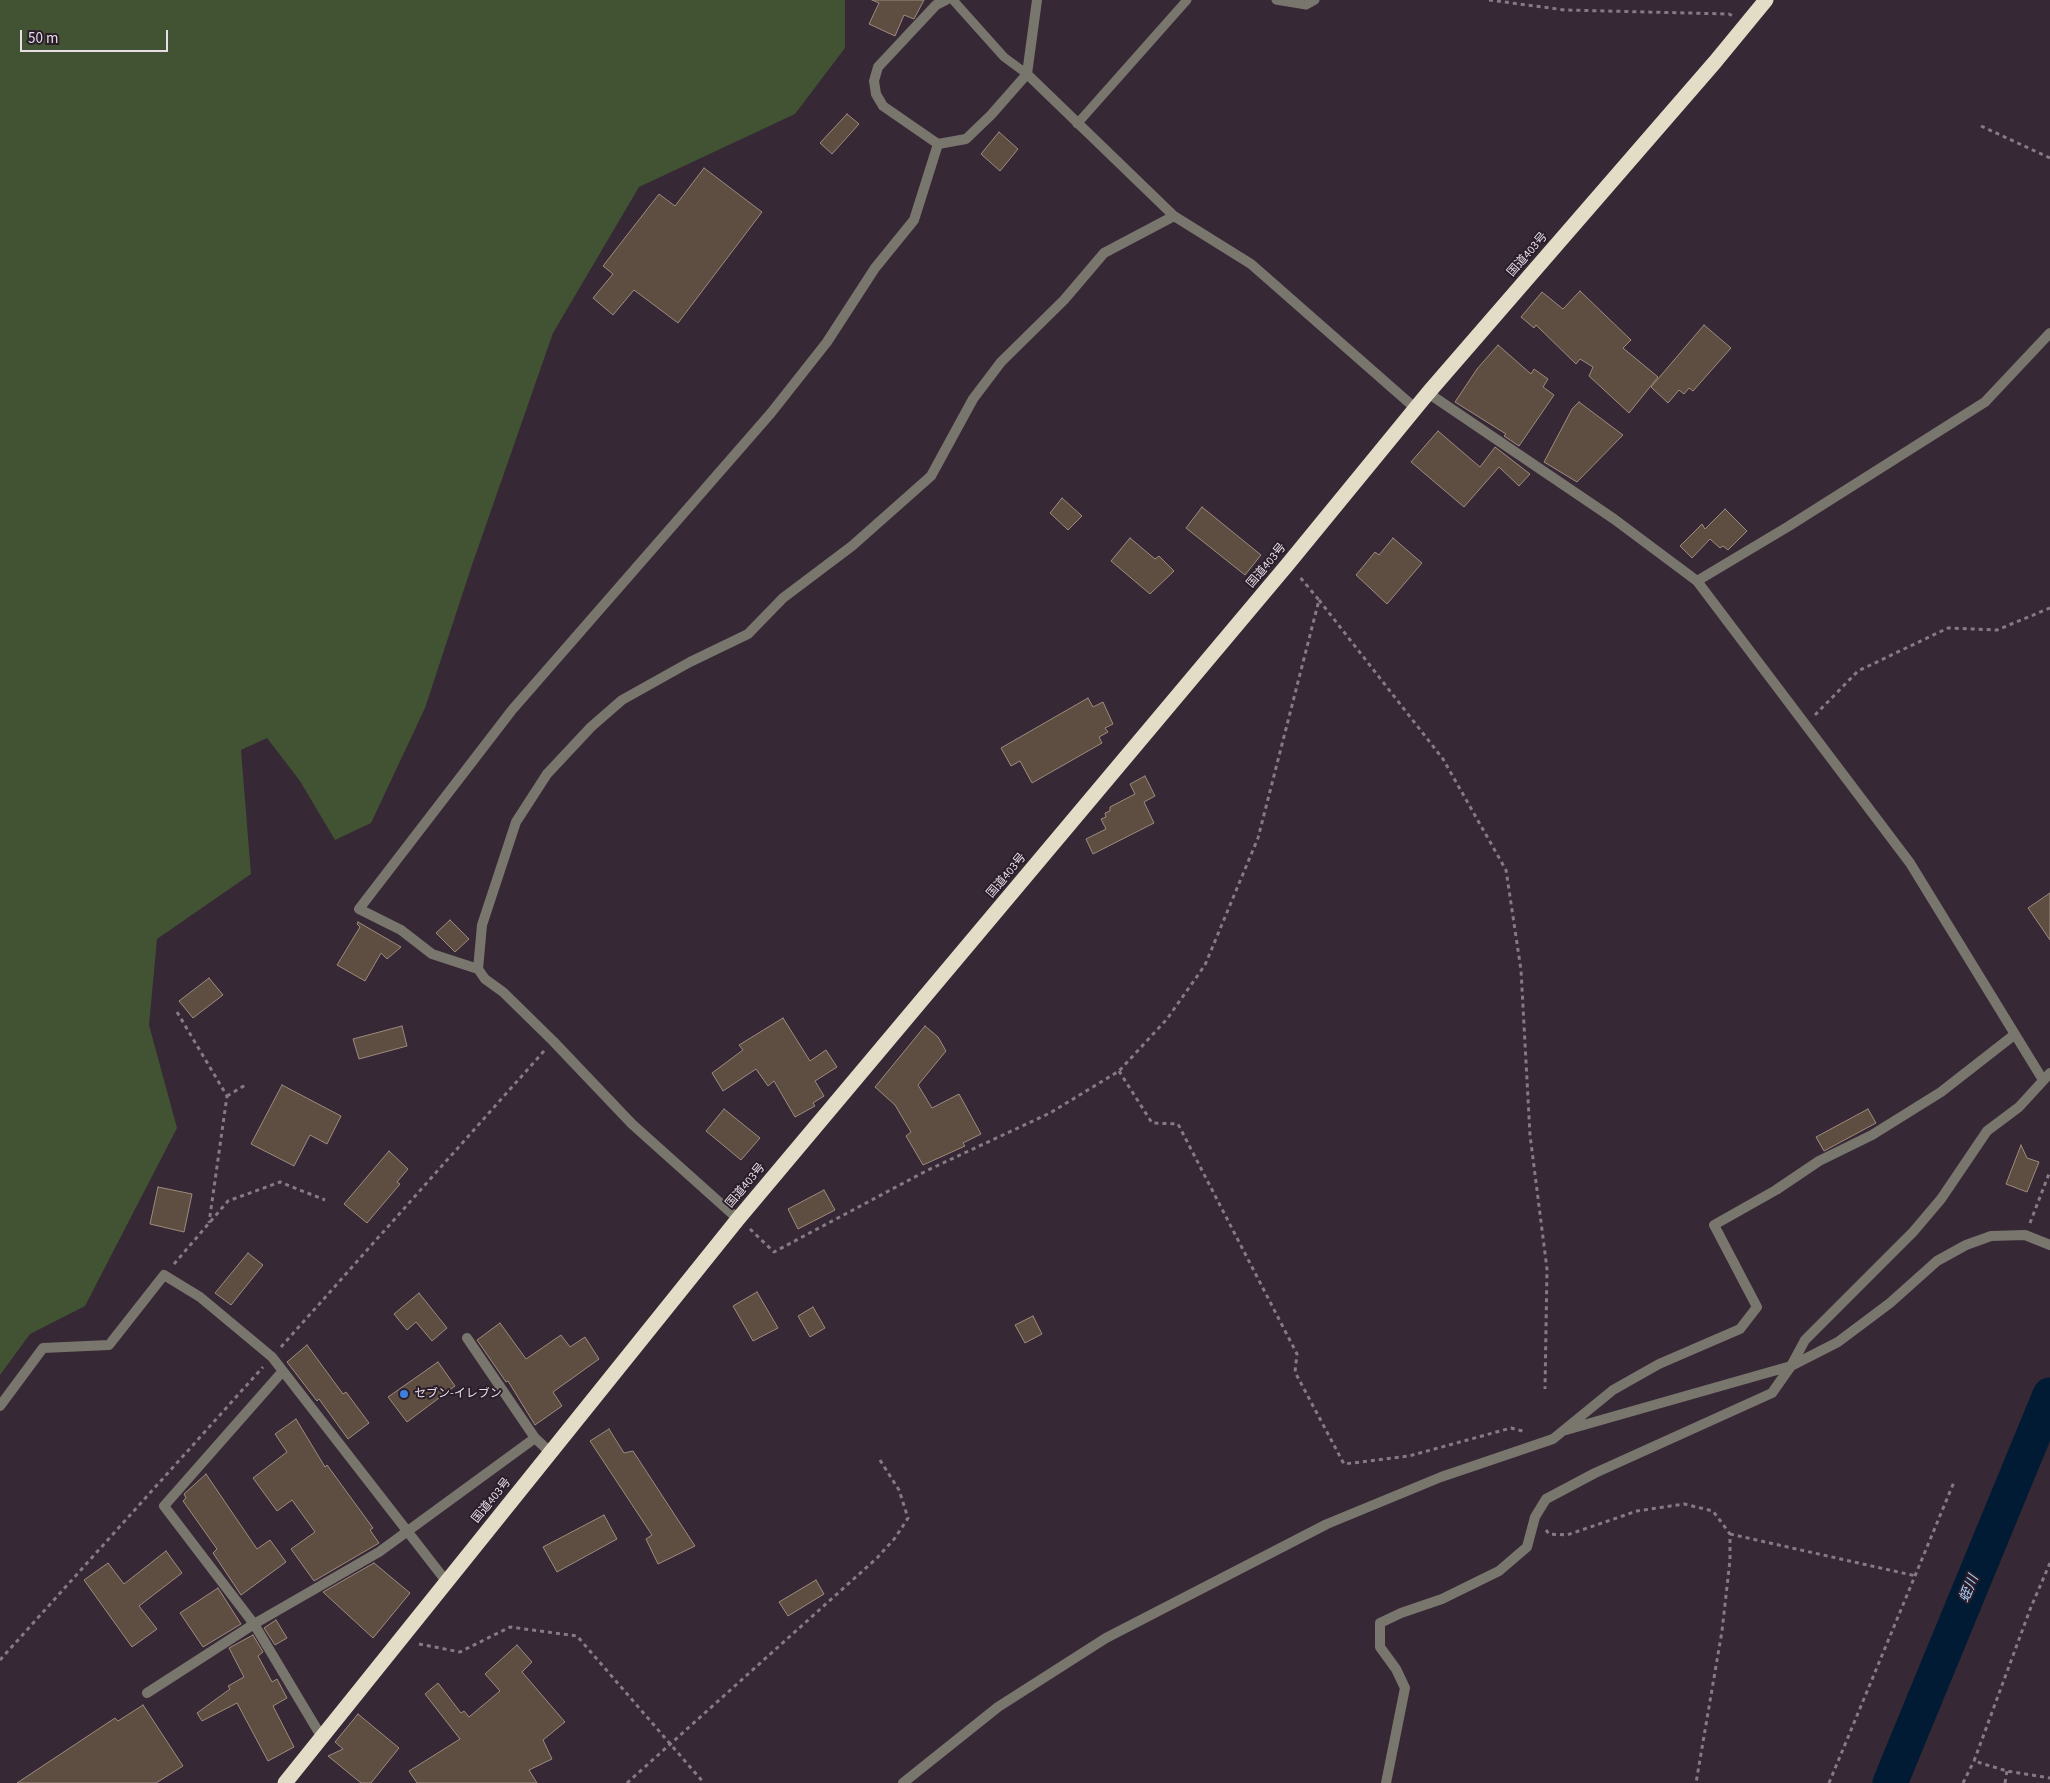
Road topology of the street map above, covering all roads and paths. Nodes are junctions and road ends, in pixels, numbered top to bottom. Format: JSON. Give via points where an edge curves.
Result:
{"nodes":[{"id":1,"x":946,"y":0,"type":"edge"},
{"id":2,"x":953,"y":0,"type":"edge"},
{"id":3,"x":1037,"y":0,"type":"edge"},
{"id":4,"x":1187,"y":0,"type":"edge"},
{"id":5,"x":1276,"y":0,"type":"edge"},
{"id":6,"x":1314,"y":0,"type":"edge"},
{"id":7,"x":1489,"y":0,"type":"edge"},
{"id":8,"x":1766,"y":0,"type":"edge"},
{"id":9,"x":1746,"y":25,"type":"junction"},
{"id":10,"x":1027,"y":74,"type":"junction"},
{"id":11,"x":1077,"y":124,"type":"junction"},
{"id":12,"x":1982,"y":126,"type":"dead end"},
{"id":13,"x":938,"y":144,"type":"junction"},
{"id":14,"x":2050,"y":158,"type":"edge"},
{"id":15,"x":1174,"y":216,"type":"junction"},
{"id":16,"x":2050,"y":333,"type":"edge"},
{"id":17,"x":1428,"y":393,"type":"junction"},
{"id":18,"x":1415,"y":408,"type":"junction"},
{"id":19,"x":1288,"y":564,"type":"junction"},
{"id":20,"x":1698,"y":581,"type":"junction"},
{"id":21,"x":1319,"y":600,"type":"junction"},
{"id":22,"x":2050,"y":608,"type":"edge"},
{"id":23,"x":1806,"y":724,"type":"junction"},
{"id":24,"x":478,"y":969,"type":"junction"},
{"id":25,"x":177,"y":1012,"type":"dead end"},
{"id":26,"x":2014,"y":1035,"type":"junction"},
{"id":27,"x":1119,"y":1071,"type":"junction"},
{"id":28,"x":2046,"y":1076,"type":"edge"},
{"id":29,"x":247,"y":1084,"type":"dead end"},
{"id":30,"x":228,"y":1096,"type":"junction"},
{"id":31,"x":2050,"y":1171,"type":"edge"},
{"id":32,"x":325,"y":1200,"type":"dead end"},
{"id":33,"x":738,"y":1218,"type":"junction"},
{"id":34,"x":209,"y":1223,"type":"junction"},
{"id":35,"x":2025,"y":1235,"type":"junction"},
{"id":36,"x":2050,"y":1246,"type":"edge"},
{"id":37,"x":164,"y":1275,"type":"junction"},
{"id":38,"x":467,"y":1338,"type":"dead end"},
{"id":39,"x":1791,"y":1366,"type":"junction"},
{"id":40,"x":282,"y":1372,"type":"junction"},
{"id":41,"x":1545,"y":1389,"type":"dead end"},
{"id":42,"x":0,"y":1406,"type":"edge"},
{"id":43,"x":1562,"y":1431,"type":"junction"},
{"id":44,"x":534,"y":1438,"type":"junction"},
{"id":45,"x":1553,"y":1439,"type":"junction"},
{"id":46,"x":551,"y":1453,"type":"junction"},
{"id":47,"x":878,"y":1457,"type":"dead end"},
{"id":48,"x":1954,"y":1482,"type":"dead end"},
{"id":49,"x":1535,"y":1517,"type":"junction"},
{"id":50,"x":406,"y":1532,"type":"junction"},
{"id":51,"x":1730,"y":1534,"type":"junction"},
{"id":52,"x":2050,"y":1563,"type":"edge"},
{"id":53,"x":1916,"y":1576,"type":"junction"},
{"id":54,"x":446,"y":1582,"type":"junction"},
{"id":55,"x":254,"y":1624,"type":"junction"},
{"id":56,"x":399,"y":1640,"type":"junction"},
{"id":57,"x":147,"y":1693,"type":"dead end"},
{"id":58,"x":322,"y":1736,"type":"junction"},
{"id":59,"x":670,"y":1744,"type":"junction"},
{"id":60,"x":1974,"y":1760,"type":"junction"},
{"id":61,"x":2007,"y":1771,"type":"junction"},
{"id":62,"x":2050,"y":1778,"type":"edge"},
{"id":63,"x":285,"y":1783,"type":"edge"},
{"id":64,"x":627,"y":1783,"type":"edge"},
{"id":65,"x":704,"y":1783,"type":"edge"},
{"id":66,"x":903,"y":1783,"type":"edge"},
{"id":67,"x":1386,"y":1783,"type":"edge"},
{"id":68,"x":1696,"y":1783,"type":"edge"},
{"id":69,"x":1829,"y":1783,"type":"edge"},
{"id":70,"x":1963,"y":1783,"type":"edge"},
{"id":71,"x":2005,"y":1783,"type":"edge"}],
"edges":[{"from":1,"to":13,"type":"street","via":[[936,5],[878,67],[874,81],[876,94],[883,106]]},
{"from":2,"to":10,"type":"lane","via":[[1004,57]]},
{"from":3,"to":10,"type":"street"},
{"from":4,"to":11,"type":"lane"},
{"from":5,"to":6,"type":"lane","via":[[1306,5]]},
{"from":7,"to":9,"type":"path","via":[[1565,10],[1729,14]]},
{"from":8,"to":9,"type":"highway","name":"国道403号"},
{"from":9,"to":17,"type":"highway","name":"国道403号"},
{"from":10,"to":11,"type":"street"},
{"from":10,"to":13,"type":"street","via":[[966,139]]},
{"from":11,"to":15,"type":"street"},
{"from":12,"to":14,"type":"path"},
{"from":13,"to":24,"type":"street","via":[[914,220],[875,268],[827,342],[771,413],[512,710],[360,909],[401,930],[432,954]]},
{"from":15,"to":18,"type":"street","via":[[1251,264]]},
{"from":15,"to":24,"type":"street","via":[[1104,253],[1064,300],[1001,362],[973,399],[931,476],[852,546],[784,598],[748,634],[622,700],[591,727],[547,774],[516,822],[482,925]]},
{"from":16,"to":20,"type":"street","via":[[1985,402]]},
{"from":17,"to":18,"type":"highway","name":"国道403号"},
{"from":17,"to":20,"type":"street","via":[[1614,519]]},
{"from":18,"to":19,"type":"highway","name":"国道403号"},
{"from":19,"to":21,"type":"path"},
{"from":19,"to":33,"type":"highway","name":"国道403号"},
{"from":20,"to":23,"type":"street"},
{"from":21,"to":27,"type":"path","via":[[1258,838],[1205,965],[1167,1019]]},
{"from":21,"to":41,"type":"path","via":[[1443,759],[1506,870],[1521,970],[1530,1135],[1547,1269]]},
{"from":22,"to":23,"type":"path","via":[[1997,630],[1948,628],[1858,670]]},
{"from":23,"to":26,"type":"street","via":[[1910,863]]},
{"from":24,"to":33,"type":"street","via":[[485,980],[503,992],[632,1124]]},
{"from":25,"to":30,"type":"path"},
{"from":26,"to":28,"type":"street"},
{"from":26,"to":43,"type":"street","via":[[1962,1077],[1888,1126],[1819,1161],[1714,1225],[1757,1307],[1740,1329],[1659,1364],[1613,1390]]},
{"from":27,"to":33,"type":"path","via":[[1050,1113],[928,1170],[774,1252]]},
{"from":27,"to":45,"type":"path","via":[[1152,1123],[1178,1124],[1297,1354],[1295,1372],[1344,1464],[1409,1456],[1511,1428]]},
{"from":28,"to":39,"type":"street","via":[[2019,1107],[1986,1131],[1930,1213],[1805,1340]]},
{"from":29,"to":30,"type":"path"},
{"from":30,"to":34,"type":"path"},
{"from":31,"to":35,"type":"path"},
{"from":32,"to":34,"type":"path","via":[[280,1182],[228,1201]]},
{"from":33,"to":46,"type":"highway","name":"国道403号"},
{"from":34,"to":37,"type":"path"},
{"from":35,"to":36,"type":"street"},
{"from":35,"to":39,"type":"street","via":[[1991,1236],[1937,1261],[1890,1304],[1838,1342]]},
{"from":37,"to":40,"type":"street","via":[[200,1297],[272,1357]]},
{"from":37,"to":42,"type":"street","via":[[109,1345],[43,1348]]},
{"from":38,"to":44,"type":"street"},
{"from":39,"to":43,"type":"street"},
{"from":39,"to":49,"type":"street","via":[[1772,1393],[1546,1498]]},
{"from":40,"to":50,"type":"street"},
{"from":40,"to":55,"type":"street","via":[[164,1506]]},
{"from":43,"to":45,"type":"street"},
{"from":44,"to":46,"type":"street"},
{"from":44,"to":50,"type":"street"},
{"from":45,"to":66,"type":"street","via":[[1441,1477],[1327,1524],[1191,1593],[1106,1638],[998,1707]]},
{"from":46,"to":54,"type":"highway","name":"国道403号"},
{"from":47,"to":59,"type":"path","via":[[899,1490],[908,1518],[895,1538]]},
{"from":48,"to":53,"type":"path"},
{"from":49,"to":51,"type":"path","via":[[1549,1534],[1567,1535],[1638,1511],[1684,1504],[1713,1511]]},
{"from":49,"to":67,"type":"street","via":[[1527,1547],[1500,1571],[1442,1599],[1380,1623],[1380,1647],[1405,1688]]},
{"from":50,"to":54,"type":"street"},
{"from":50,"to":55,"type":"street","via":[[379,1552]]},
{"from":51,"to":53,"type":"path"},
{"from":51,"to":68,"type":"path","via":[[1722,1631]]},
{"from":52,"to":60,"type":"path"},
{"from":53,"to":69,"type":"path"},
{"from":54,"to":56,"type":"highway","name":"国道403号"},
{"from":55,"to":57,"type":"street"},
{"from":55,"to":58,"type":"street"},
{"from":56,"to":58,"type":"highway","name":"国道403号"},
{"from":56,"to":59,"type":"path","via":[[460,1652],[510,1627],[577,1636]]},
{"from":58,"to":63,"type":"highway","name":"国道403号"},
{"from":59,"to":64,"type":"path"},
{"from":59,"to":65,"type":"path"},
{"from":60,"to":61,"type":"path"},
{"from":60,"to":70,"type":"path"},
{"from":61,"to":62,"type":"path"},
{"from":61,"to":71,"type":"path"}]}
